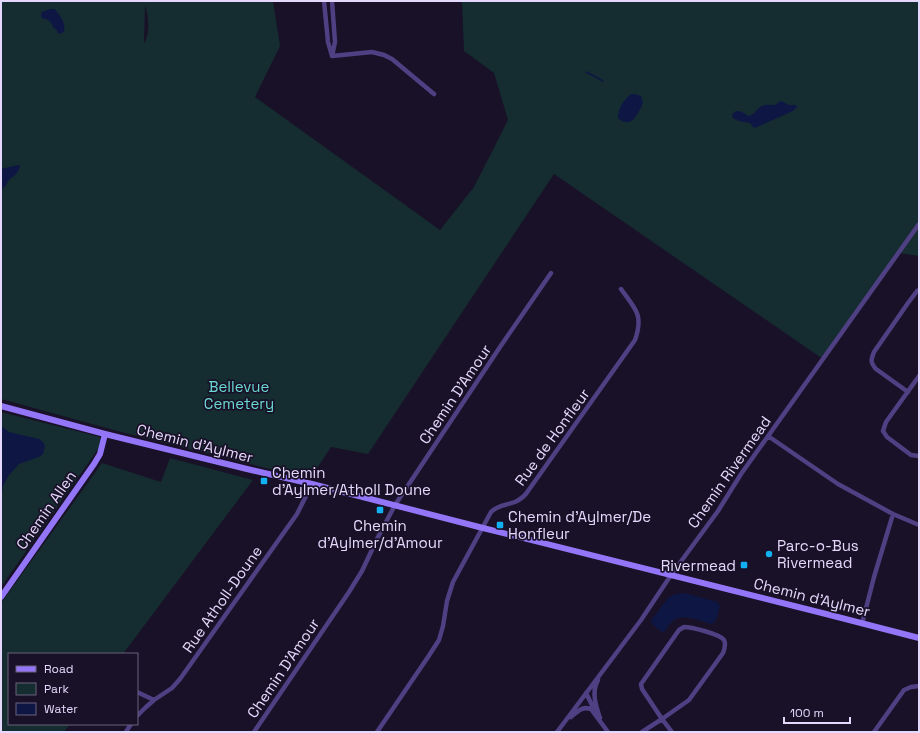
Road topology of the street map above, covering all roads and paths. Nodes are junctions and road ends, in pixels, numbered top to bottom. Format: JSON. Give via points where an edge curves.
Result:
{"nodes":[{"id":1,"x":324,"y":1,"type":"edge"},
{"id":2,"x":332,"y":1,"type":"edge"},
{"id":3,"x":332,"y":56,"type":"junction"},
{"id":4,"x":434,"y":94,"type":"dead end"},
{"id":5,"x":919,"y":224,"type":"edge"},
{"id":6,"x":551,"y":273,"type":"dead end"},
{"id":7,"x":621,"y":289,"type":"dead end"},
{"id":8,"x":919,"y":290,"type":"edge"},
{"id":9,"x":919,"y":376,"type":"edge"},
{"id":10,"x":908,"y":392,"type":"junction"},
{"id":11,"x":1,"y":406,"type":"edge"},
{"id":12,"x":105,"y":434,"type":"junction"},
{"id":13,"x":768,"y":436,"type":"junction"},
{"id":14,"x":919,"y":456,"type":"edge"},
{"id":15,"x":312,"y":484,"type":"junction"},
{"id":16,"x":395,"y":506,"type":"junction"},
{"id":17,"x":893,"y":514,"type":"junction"},
{"id":18,"x":919,"y":525,"type":"edge"},
{"id":19,"x":483,"y":528,"type":"junction"},
{"id":20,"x":671,"y":575,"type":"junction"},
{"id":21,"x":1,"y":597,"type":"edge"},
{"id":22,"x":862,"y":624,"type":"junction"},
{"id":23,"x":919,"y":638,"type":"edge"},
{"id":24,"x":607,"y":665,"type":"junction"},
{"id":25,"x":919,"y":686,"type":"edge"},
{"id":26,"x":138,"y":692,"type":"edge"},
{"id":27,"x":586,"y":693,"type":"junction"},
{"id":28,"x":154,"y":700,"type":"junction"},
{"id":29,"x":138,"y":715,"type":"edge"},
{"id":30,"x":662,"y":719,"type":"junction"},
{"id":31,"x":601,"y":721,"type":"junction"},
{"id":32,"x":563,"y":724,"type":"junction"},
{"id":33,"x":254,"y":732,"type":"edge"},
{"id":34,"x":376,"y":732,"type":"edge"},
{"id":35,"x":557,"y":732,"type":"edge"},
{"id":36,"x":608,"y":732,"type":"edge"},
{"id":37,"x":642,"y":732,"type":"edge"},
{"id":38,"x":672,"y":732,"type":"edge"},
{"id":39,"x":874,"y":732,"type":"edge"}],
"edges":[{"from":1,"to":3,"type":"street"},
{"from":2,"to":3,"type":"street","via":[[335,42]]},
{"from":3,"to":4,"type":"street","via":[[372,52],[384,55]]},
{"from":5,"to":13,"type":"street","name":"Chemin Rivermead"},
{"from":6,"to":16,"type":"street","name":"Chemin D'Amour"},
{"from":7,"to":19,"type":"street","name":"Rue de Honfleur","via":[[639,316],[636,340],[524,496],[494,509]]},
{"from":8,"to":10,"type":"street","via":[[874,352],[871,361],[876,369]]},
{"from":9,"to":10,"type":"street"},
{"from":10,"to":14,"type":"street","via":[[886,422],[883,431],[911,455]]},
{"from":11,"to":12,"type":"main road","name":"Chemin d'Aylmer"},
{"from":12,"to":15,"type":"main road","name":"Chemin d'Aylmer"},
{"from":12,"to":21,"type":"main road","name":"Chemin Allen","via":[[100,454],[94,464]]},
{"from":13,"to":17,"type":"street","via":[[838,484]]},
{"from":13,"to":20,"type":"street","name":"Chemin Rivermead"},
{"from":15,"to":16,"type":"main road","name":"Chemin d'Aylmer"},
{"from":15,"to":28,"type":"street","name":"Rue Atholl-Doune","via":[[297,514],[180,679]]},
{"from":16,"to":19,"type":"main road","name":"Chemin d'Aylmer"},
{"from":16,"to":33,"type":"street","name":"Chemin D'Amour","via":[[349,592]]},
{"from":17,"to":18,"type":"street"},
{"from":17,"to":22,"type":"street"},
{"from":19,"to":20,"type":"main road","name":"Chemin d'Aylmer"},
{"from":19,"to":34,"type":"street","name":"Rue de Honfleur","via":[[453,582],[438,640]]},
{"from":20,"to":22,"type":"main road","name":"Chemin d'Aylmer"},
{"from":20,"to":24,"type":"street","name":"Chemin Rivermead"},
{"from":22,"to":23,"type":"main road","name":"Chemin d'Aylmer"},
{"from":24,"to":27,"type":"street","name":"Chemin Rivermead"},
{"from":24,"to":31,"type":"street","via":[[596,683],[595,690],[595,703]]},
{"from":25,"to":39,"type":"street","via":[[904,690]]},
{"from":26,"to":28,"type":"street"},
{"from":27,"to":31,"type":"street"},
{"from":27,"to":32,"type":"street","name":"Chemin Rivermead"},
{"from":28,"to":29,"type":"street","name":"Rue Atholl-Doune"},
{"from":30,"to":30,"type":"street","via":[[641,684],[679,630],[687,627],[721,637],[725,642],[723,652],[689,700]]},
{"from":30,"to":37,"type":"street"},
{"from":30,"to":38,"type":"street"},
{"from":31,"to":32,"type":"street","via":[[591,709],[583,708]]},
{"from":31,"to":36,"type":"street"},
{"from":32,"to":35,"type":"street","name":"Chemin Rivermead"}]}
